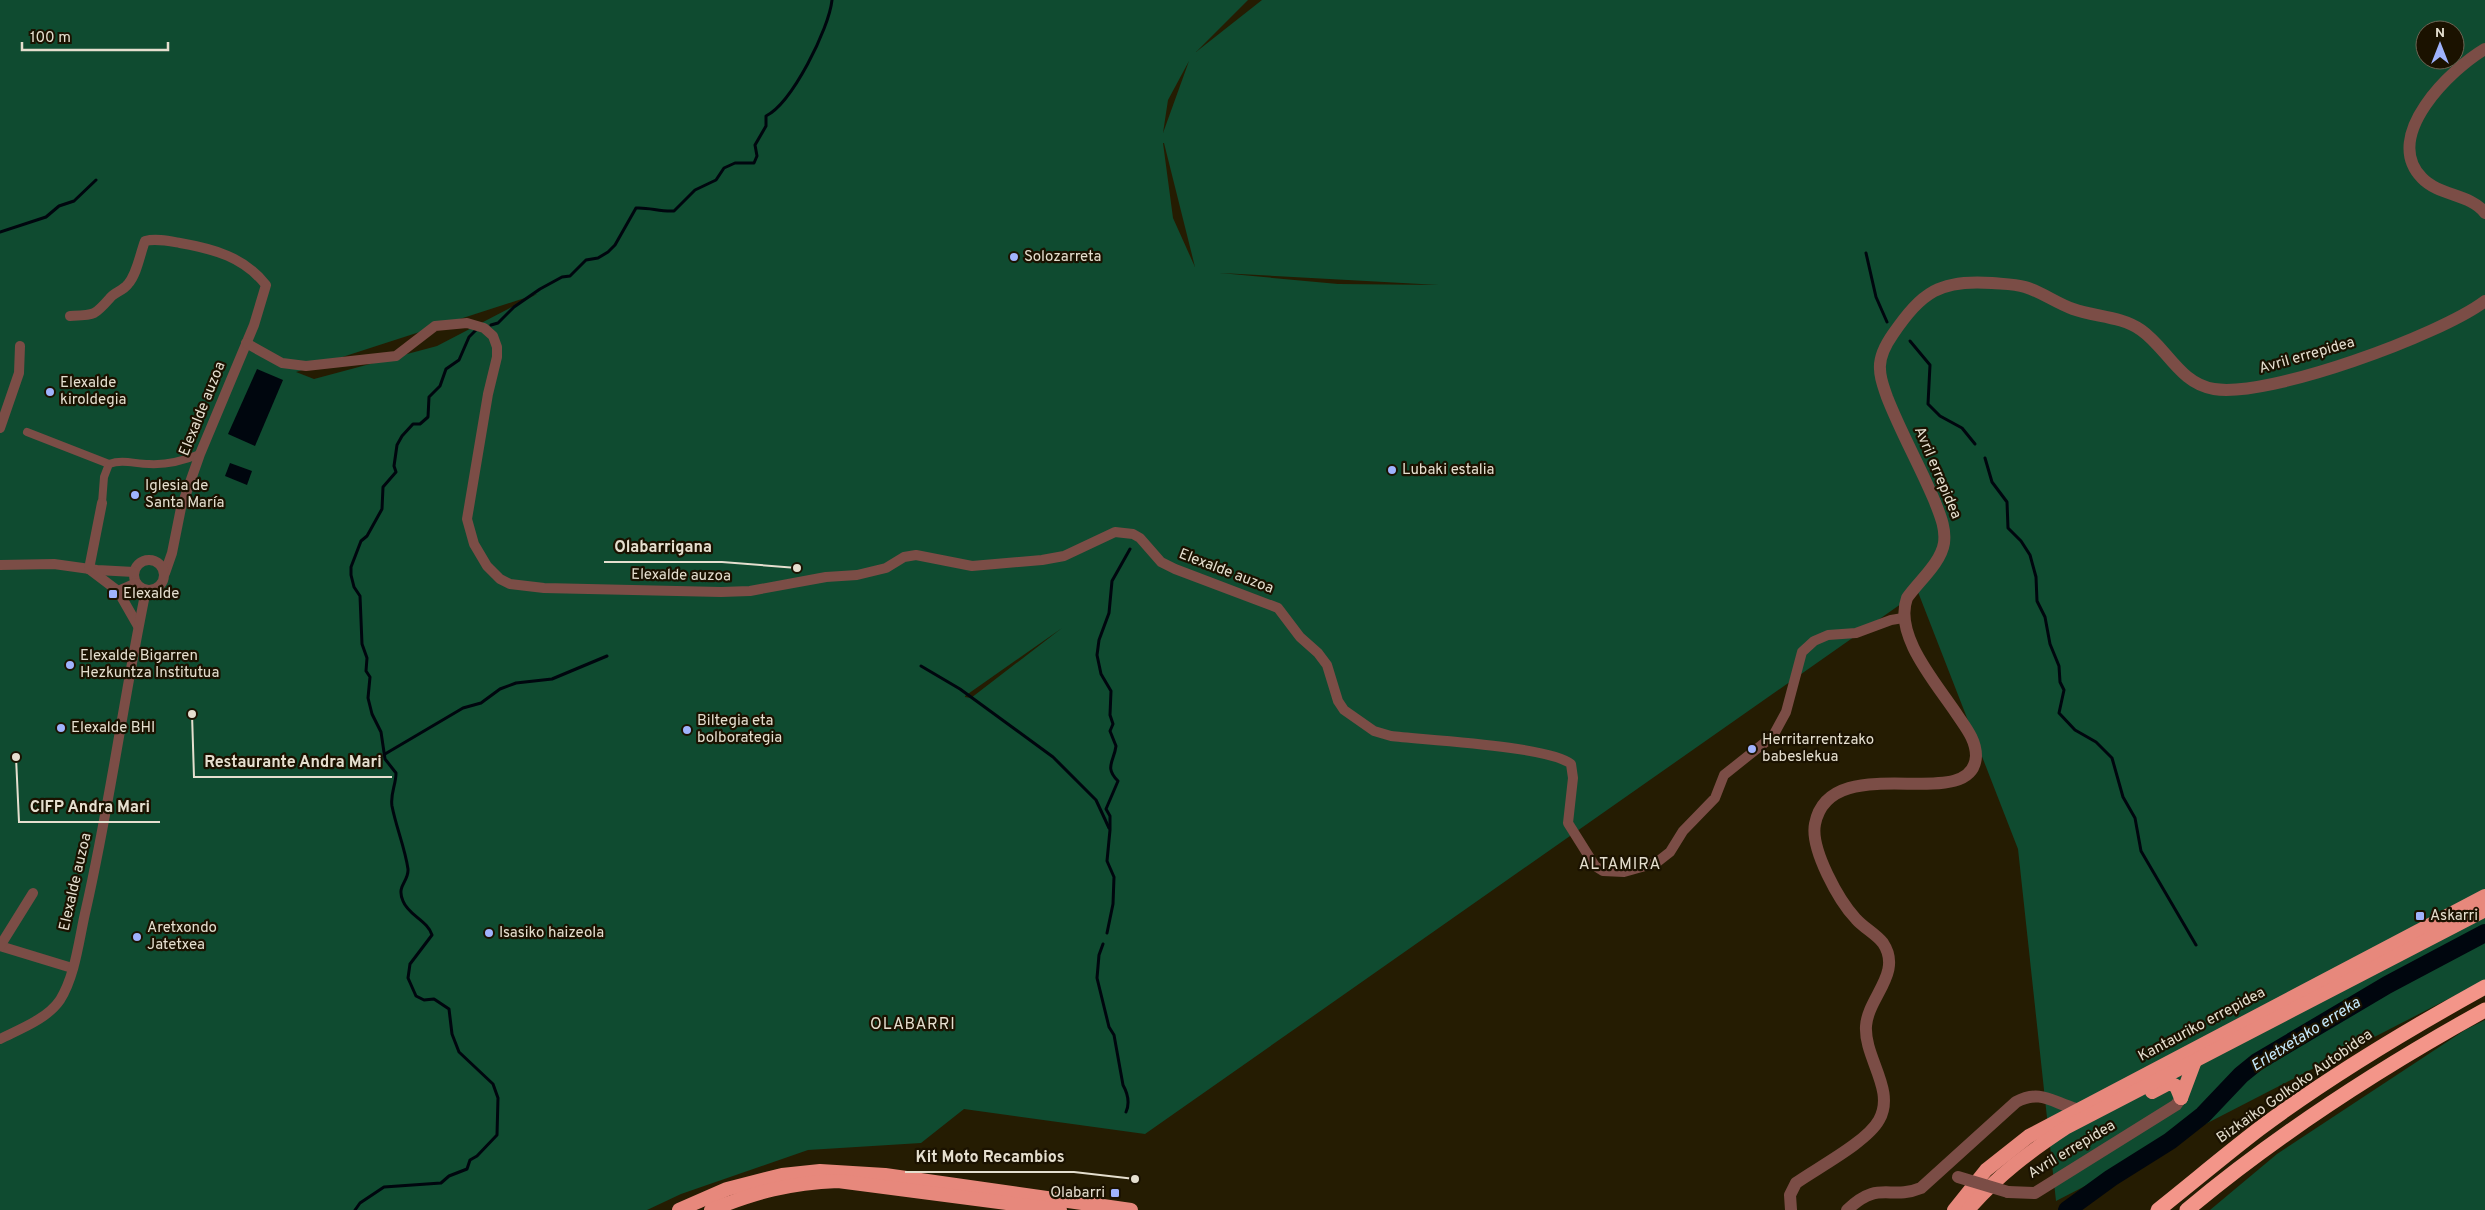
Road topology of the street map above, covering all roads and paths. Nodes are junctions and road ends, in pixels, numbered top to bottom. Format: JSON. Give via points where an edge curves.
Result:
{"nodes":[{"id":1,"x":2485,"y":49,"type":"edge"},
{"id":2,"x":2485,"y":213,"type":"edge"},
{"id":3,"x":2485,"y":302,"type":"edge"},
{"id":4,"x":70,"y":316,"type":"dead end"},
{"id":5,"x":246,"y":344,"type":"junction"},
{"id":6,"x":20,"y":346,"type":"dead end"},
{"id":7,"x":0,"y":428,"type":"edge"},
{"id":8,"x":27,"y":432,"type":"dead end"},
{"id":9,"x":200,"y":454,"type":"junction"},
{"id":10,"x":109,"y":464,"type":"junction"},
{"id":11,"x":102,"y":503,"type":"joint"},
{"id":12,"x":0,"y":565,"type":"edge"},
{"id":13,"x":89,"y":569,"type":"junction"},
{"id":14,"x":134,"y":572,"type":"junction"},
{"id":15,"x":165,"y":573,"type":"junction"},
{"id":16,"x":136,"y":583,"type":"junction"},
{"id":17,"x":146,"y":590,"type":"junction"},
{"id":18,"x":118,"y":591,"type":"junction"},
{"id":19,"x":1904,"y":618,"type":"junction"},
{"id":20,"x":138,"y":626,"type":"junction"},
{"id":21,"x":33,"y":893,"type":"dead end"},
{"id":22,"x":2485,"y":896,"type":"edge"},
{"id":23,"x":2485,"y":910,"type":"edge"},
{"id":24,"x":0,"y":946,"type":"edge"},
{"id":25,"x":72,"y":968,"type":"junction"},
{"id":26,"x":2485,"y":988,"type":"edge"},
{"id":27,"x":2485,"y":1010,"type":"edge"},
{"id":28,"x":0,"y":1039,"type":"edge"},
{"id":29,"x":2196,"y":1058,"type":"junction"},
{"id":30,"x":2047,"y":1098,"type":"junction"},
{"id":31,"x":2181,"y":1098,"type":"junction"},
{"id":32,"x":2076,"y":1109,"type":"junction"},
{"id":33,"x":2051,"y":1124,"type":"junction"},
{"id":34,"x":2067,"y":1127,"type":"junction"},
{"id":35,"x":1942,"y":1171,"type":"junction"},
{"id":36,"x":679,"y":1210,"type":"edge"},
{"id":37,"x":711,"y":1210,"type":"edge"},
{"id":38,"x":1060,"y":1210,"type":"edge"},
{"id":39,"x":1131,"y":1210,"type":"edge"},
{"id":40,"x":1791,"y":1210,"type":"edge"},
{"id":41,"x":1847,"y":1210,"type":"edge"},
{"id":42,"x":1954,"y":1210,"type":"edge"},
{"id":43,"x":1968,"y":1210,"type":"edge"},
{"id":44,"x":2158,"y":1210,"type":"edge"},
{"id":45,"x":2187,"y":1210,"type":"edge"}],
"edges":[{"from":1,"to":2,"type":"street","via":[[2458,67],[2432,97],[2415,123],[2410,148],[2413,164],[2421,178],[2473,203]]},
{"from":3,"to":19,"type":"street","name":"Avril errepidea","via":[[2354,362],[2265,386],[2216,390],[2190,378],[2148,335],[2130,324],[2070,308],[2023,286],[1970,282],[1939,288],[1902,321],[1889,339],[1880,367],[1880,378],[1894,414],[1944,524],[1944,544],[1932,566],[1907,598]]},
{"from":4,"to":5,"type":"street","name":"Elexalde auzoa","via":[[100,311],[110,296],[129,283],[146,241],[166,240],[228,254],[259,276],[266,285]]},
{"from":5,"to":9,"type":"street","name":"Elexalde auzoa"},
{"from":5,"to":19,"type":"street","name":"Elexalde auzoa","via":[[282,363],[306,366],[396,356],[435,326],[452,323],[484,328],[494,336],[497,357],[467,518],[474,544],[487,566],[510,584],[544,588],[750,591],[857,575],[886,568],[904,557],[916,555],[972,566],[1042,560],[1064,556],[1115,532],[1133,534],[1161,562],[1278,608],[1300,637],[1323,659],[1344,710],[1368,728],[1391,736],[1542,753],[1571,764],[1574,778],[1568,823],[1595,866],[1603,871],[1624,872],[1656,862],[1670,852],[1682,831],[1715,798],[1724,776],[1773,736],[1786,712],[1802,652],[1814,641],[1828,635],[1856,633]]},
{"from":6,"to":7,"type":"street","via":[[19,373]]},
{"from":8,"to":10,"type":"street"},
{"from":9,"to":10,"type":"street","via":[[180,462],[117,461]]},
{"from":9,"to":15,"type":"street","name":"Elexalde auzoa","via":[[181,508]]},
{"from":10,"to":11,"type":"street","via":[[104,477]]},
{"from":11,"to":13,"type":"street"},
{"from":12,"to":13,"type":"street","via":[[60,564]]},
{"from":13,"to":14,"type":"street"},
{"from":13,"to":18,"type":"street"},
{"from":14,"to":15,"type":"street","via":[[139,563],[148,559],[161,564]]},
{"from":14,"to":16,"type":"street"},
{"from":15,"to":17,"type":"street","via":[[160,586]]},
{"from":16,"to":17,"type":"street"},
{"from":16,"to":18,"type":"street"},
{"from":17,"to":20,"type":"street","name":"Elexalde auzoa"},
{"from":18,"to":20,"type":"street"},
{"from":19,"to":40,"type":"street","via":[[1904,627],[1914,648],[1972,737],[1975,759],[1969,774],[1949,783],[1876,783],[1849,788],[1827,802],[1816,818],[1814,833],[1831,879],[1856,919],[1882,942],[1888,957],[1888,972],[1866,1026],[1884,1104],[1870,1133],[1796,1183],[1790,1195]]},
{"from":20,"to":25,"type":"street","name":"Elexalde auzoa","via":[[100,847]]},
{"from":21,"to":24,"type":"street"},
{"from":22,"to":32,"type":"highway","name":"Kantauriko errepidea"},
{"from":23,"to":29,"type":"highway","name":"Kantauriko errepidea"},
{"from":24,"to":25,"type":"street"},
{"from":25,"to":28,"type":"street","name":"Elexalde auzoa","via":[[54,1006],[39,1019]]},
{"from":26,"to":44,"type":"highway","name":"Bizkaiko Golkoko Autobidea","via":[[2348,1067],[2259,1129]]},
{"from":27,"to":45,"type":"highway","via":[[2357,1086],[2265,1148]]},
{"from":29,"to":31,"type":"highway"},
{"from":29,"to":34,"type":"highway","name":"Kantauriko errepidea"},
{"from":30,"to":32,"type":"street"},
{"from":30,"to":33,"type":"street","via":[[2053,1111]]},
{"from":30,"to":35,"type":"street","via":[[2033,1095],[2016,1102]]},
{"from":31,"to":34,"type":"highway","via":[[2176,1086],[2169,1083],[2087,1126]]},
{"from":31,"to":35,"type":"street","name":"Avril errepidea","bridge":true,"via":[[2176,1105],[2035,1193],[2008,1192]]},
{"from":32,"to":33,"type":"highway","name":"Kantauriko errepidea"},
{"from":33,"to":42,"type":"highway","name":"Kantauriko errepidea","via":[[2001,1156]]},
{"from":34,"to":43,"type":"highway","name":"Kantauriko errepidea","via":[[1996,1178]]},
{"from":35,"to":41,"type":"street","via":[[1915,1190],[1870,1193]]},
{"from":36,"to":39,"type":"highway","via":[[727,1189],[775,1176],[820,1171],[885,1175]]},
{"from":37,"to":38,"type":"highway","via":[[770,1189],[801,1182],[838,1181]]}]}
